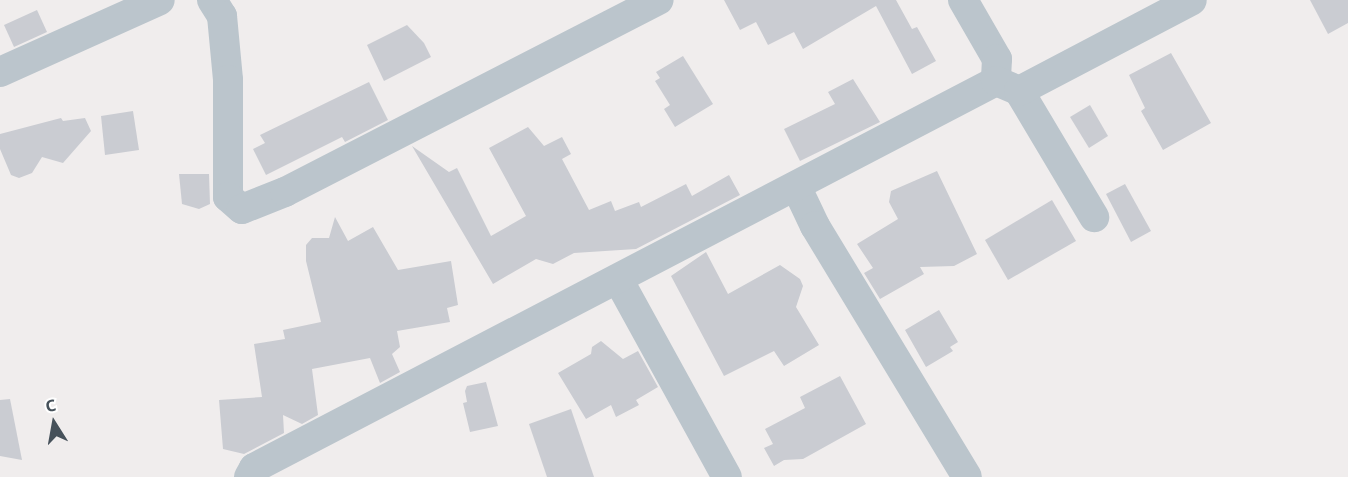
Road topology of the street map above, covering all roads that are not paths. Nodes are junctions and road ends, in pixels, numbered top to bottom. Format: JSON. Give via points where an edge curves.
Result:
{"nodes":[{"id":1,"x":160,"y":0,"type":"edge"},
{"id":2,"x":212,"y":0,"type":"edge"},
{"id":3,"x":659,"y":0,"type":"edge"},
{"id":4,"x":963,"y":0,"type":"edge"},
{"id":5,"x":1192,"y":0,"type":"edge"},
{"id":6,"x":0,"y":72,"type":"edge"},
{"id":7,"x":1007,"y":86,"type":"junction"},
{"id":8,"x":796,"y":186,"type":"junction"},
{"id":9,"x":1094,"y":217,"type":"dead end"},
{"id":10,"x":618,"y":279,"type":"junction"},
{"id":11,"x":249,"y":477,"type":"edge"},
{"id":12,"x":727,"y":477,"type":"edge"},
{"id":13,"x":967,"y":477,"type":"edge"}],
"edges":[{"from":1,"to":6,"type":"street"},
{"from":2,"to":3,"type":"street","via":[[222,16],[228,80],[228,197],[242,209],[285,192]]},
{"from":4,"to":7,"type":"street","via":[[997,59]]},
{"from":5,"to":7,"type":"street"},
{"from":7,"to":8,"type":"street"},
{"from":7,"to":9,"type":"street"},
{"from":8,"to":10,"type":"street"},
{"from":8,"to":13,"type":"street","via":[[815,226]]},
{"from":10,"to":11,"type":"street","via":[[254,468]]},
{"from":10,"to":12,"type":"street"}]}
